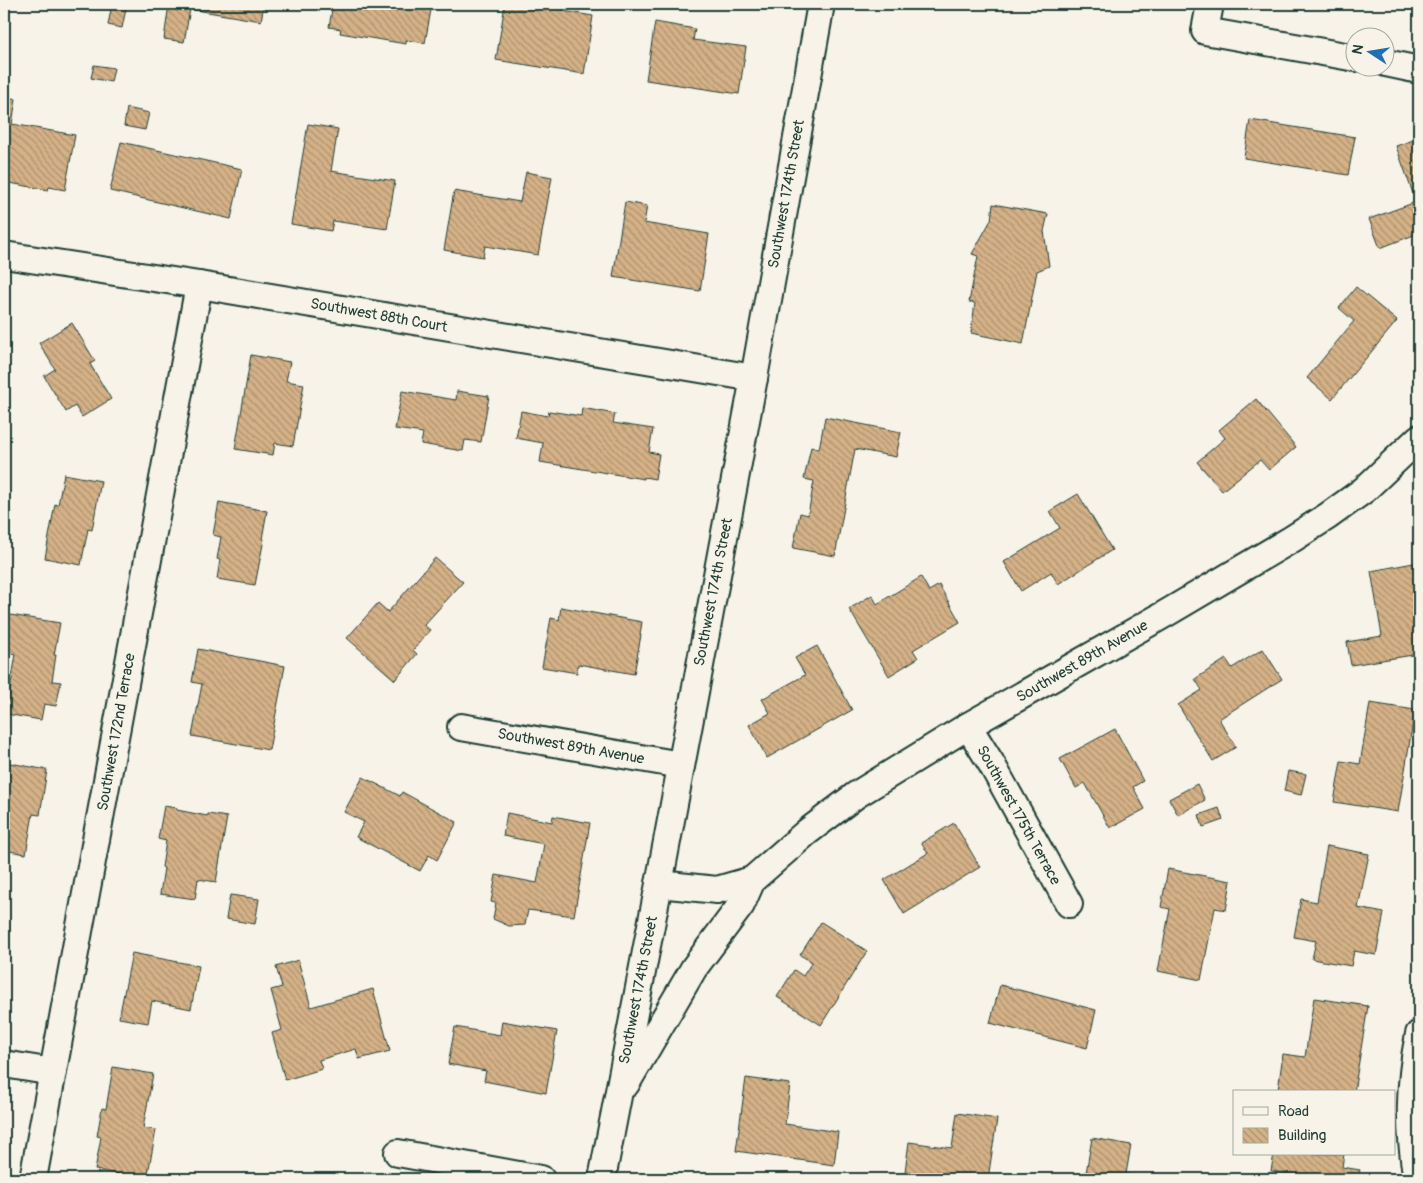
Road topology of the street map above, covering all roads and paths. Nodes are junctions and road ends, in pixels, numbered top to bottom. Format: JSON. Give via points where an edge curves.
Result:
{"nodes":[{"id":1,"x":821,"y":4,"type":"edge"},
{"id":2,"x":1210,"y":4,"type":"edge"},
{"id":3,"x":1346,"y":56,"type":"edge"},
{"id":4,"x":1396,"y":66,"type":"edge"},
{"id":5,"x":1419,"y":70,"type":"edge"},
{"id":6,"x":4,"y":255,"type":"edge"},
{"id":7,"x":198,"y":285,"type":"junction"},
{"id":8,"x":754,"y":378,"type":"junction"},
{"id":9,"x":1417,"y":445,"type":"edge"},
{"id":10,"x":968,"y":726,"type":"junction"},
{"id":11,"x":461,"y":727,"type":"dead end"},
{"id":12,"x":680,"y":765,"type":"junction"},
{"id":13,"x":752,"y":880,"type":"junction"},
{"id":14,"x":659,"y":884,"type":"junction"},
{"id":15,"x":1069,"y":904,"type":"dead end"},
{"id":16,"x":1419,"y":1034,"type":"edge"},
{"id":17,"x":4,"y":1064,"type":"edge"},
{"id":18,"x":53,"y":1072,"type":"junction"},
{"id":19,"x":617,"y":1099,"type":"junction"},
{"id":20,"x":398,"y":1153,"type":"dead end"},
{"id":21,"x":33,"y":1179,"type":"edge"},
{"id":22,"x":541,"y":1179,"type":"edge"},
{"id":23,"x":602,"y":1179,"type":"edge"},
{"id":24,"x":1417,"y":1179,"type":"edge"}],
"edges":[{"from":1,"to":8,"type":"street","name":"Southwest 174th Street"},
{"from":2,"to":3,"type":"street","via":[[1205,31]]},
{"from":4,"to":5,"type":"street"},
{"from":6,"to":7,"type":"street","name":"Southwest 88th Court"},
{"from":7,"to":8,"type":"street","name":"Southwest 88th Court"},
{"from":7,"to":18,"type":"street","name":"Southwest 172nd Terrace"},
{"from":8,"to":12,"type":"street","name":"Southwest 174th Street"},
{"from":9,"to":10,"type":"street","name":"Southwest 89th Avenue","via":[[1364,490],[1292,539]]},
{"from":10,"to":13,"type":"street","name":"Southwest 89th Avenue","via":[[856,795]]},
{"from":10,"to":15,"type":"street","name":"Southwest 175th Terrace"},
{"from":11,"to":12,"type":"street","name":"Southwest 89th Avenue"},
{"from":12,"to":14,"type":"street","name":"Southwest 174th Street"},
{"from":13,"to":14,"type":"street","name":"Southwest 89th Avenue","via":[[717,890]]},
{"from":13,"to":19,"type":"street","name":"Southwest 89th Avenue","via":[[742,905],[694,968]]},
{"from":14,"to":19,"type":"street","name":"Southwest 174th Street"},
{"from":16,"to":24,"type":"street","via":[[1410,1121]]},
{"from":17,"to":18,"type":"street"},
{"from":18,"to":21,"type":"street","name":"Southwest 172nd Terrace"},
{"from":19,"to":23,"type":"street","name":"Southwest 174th Street"},
{"from":20,"to":22,"type":"street"}]}
